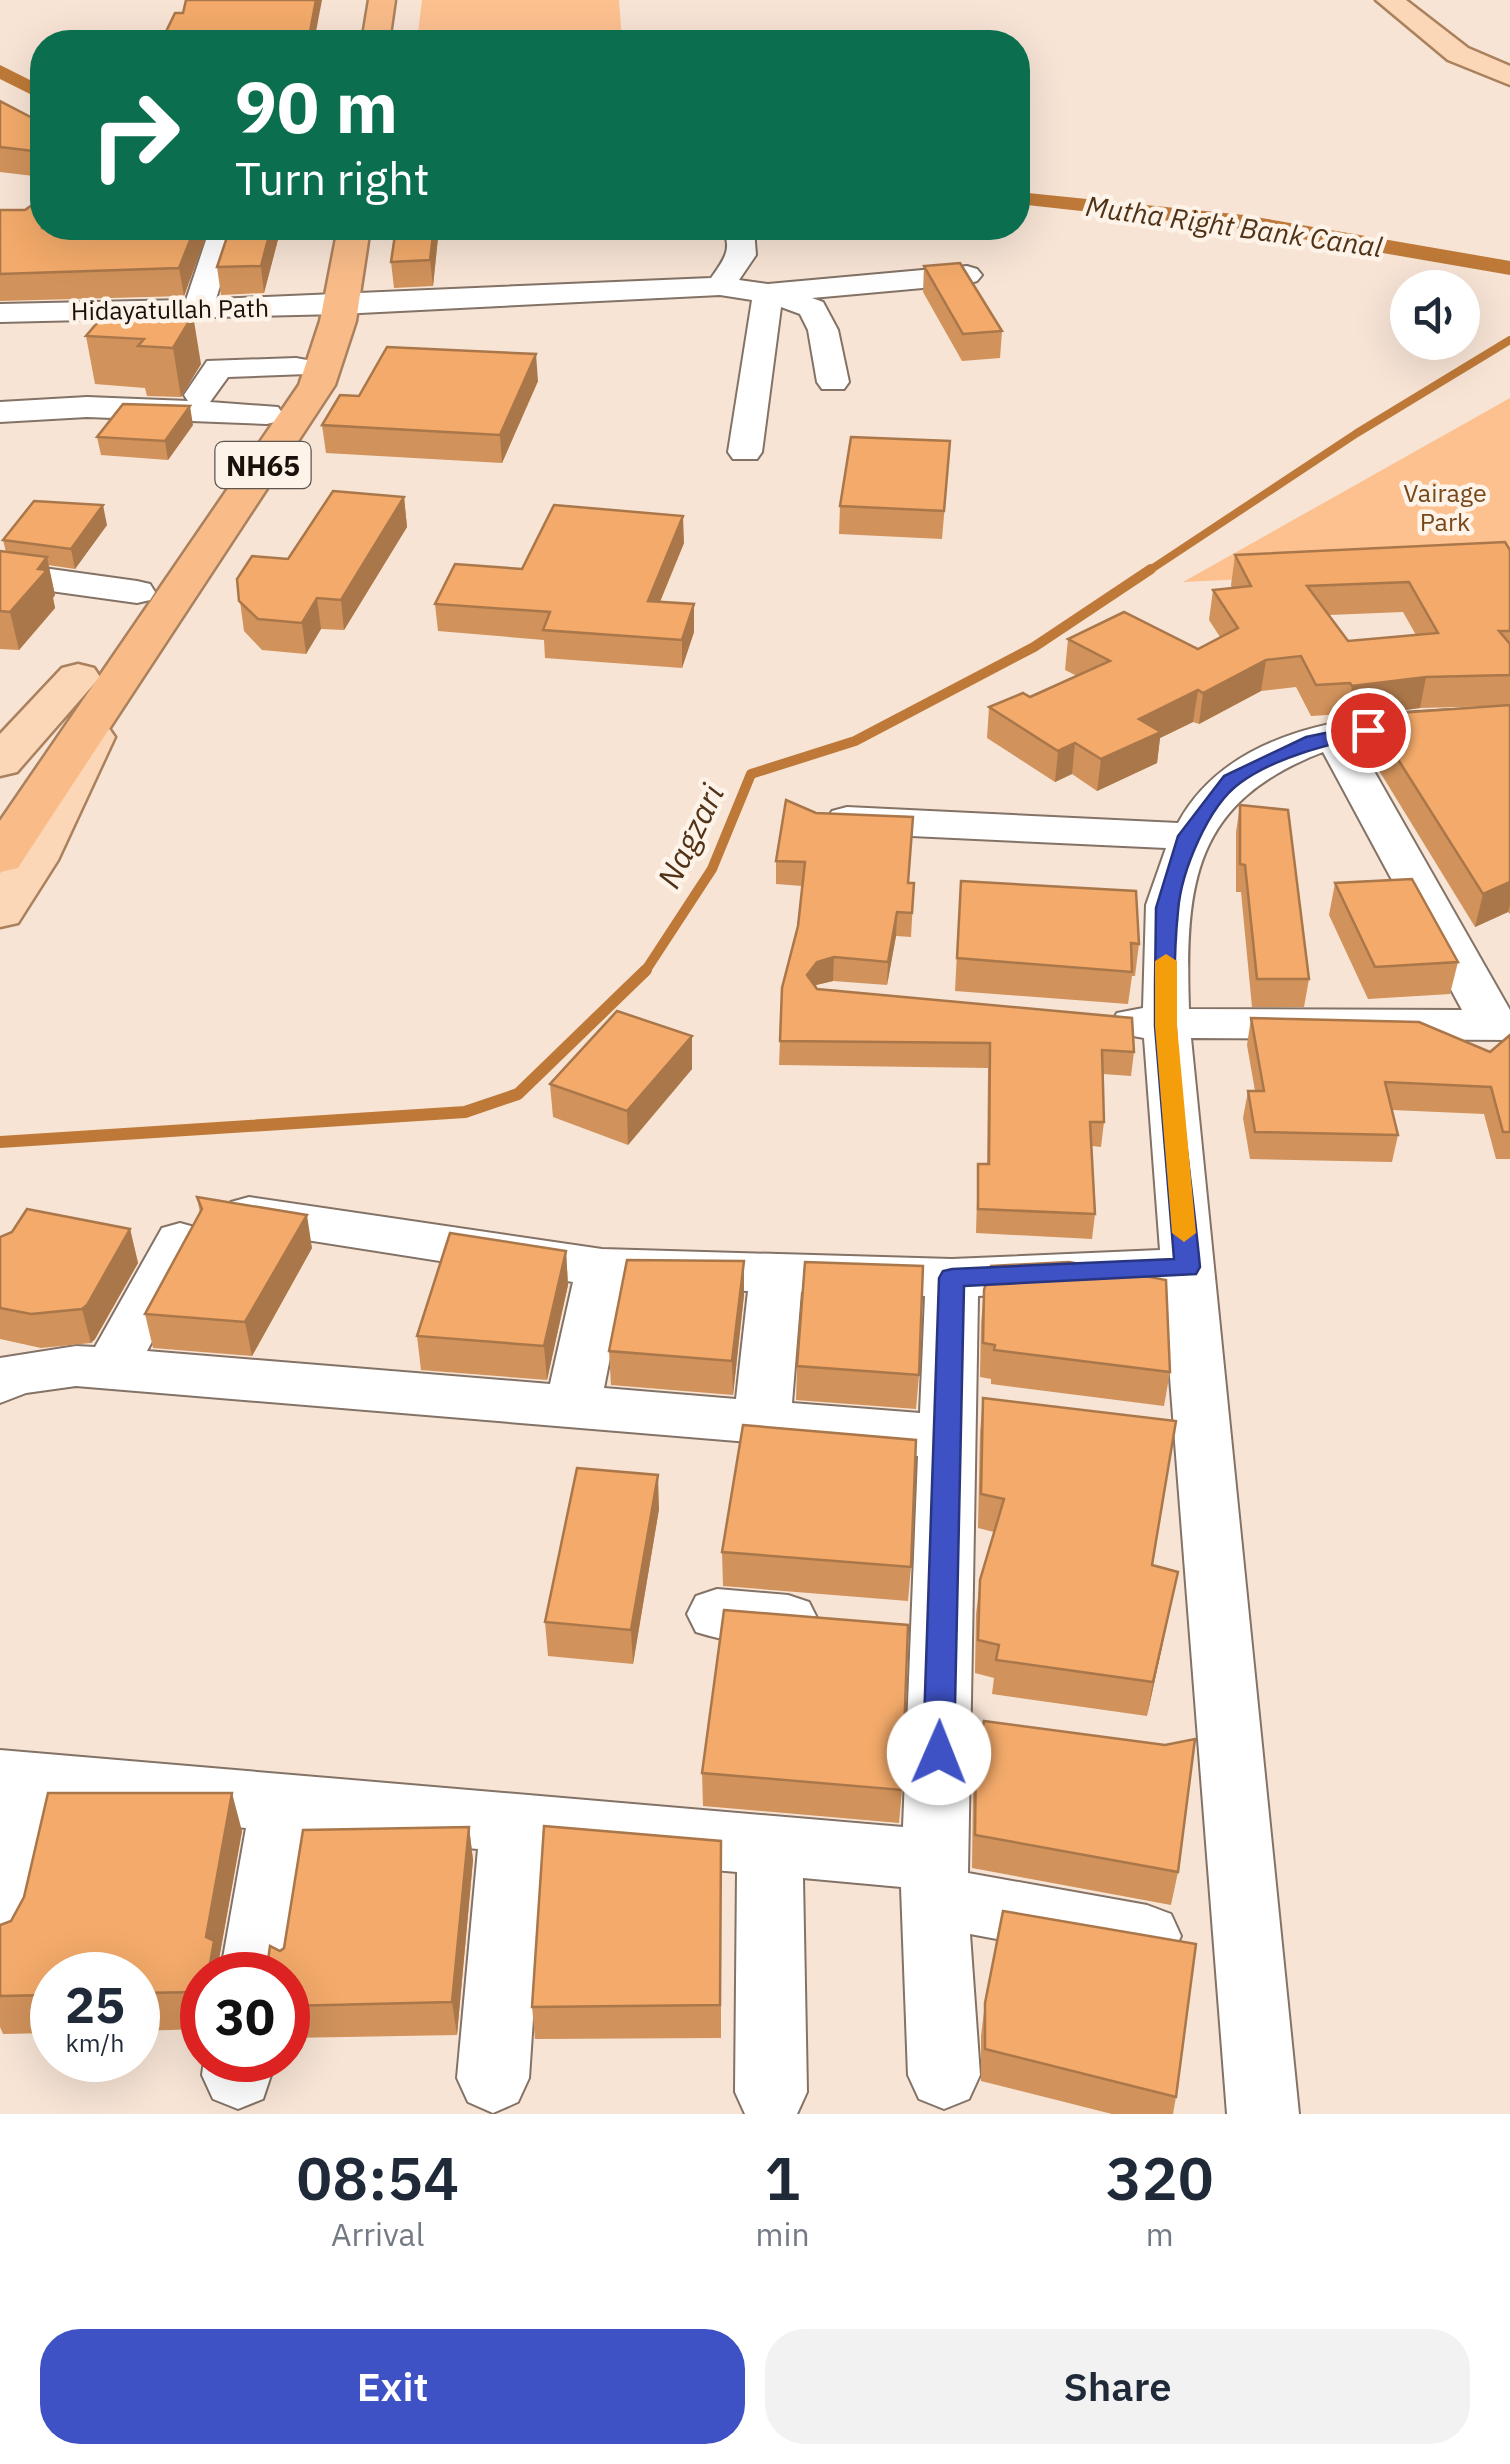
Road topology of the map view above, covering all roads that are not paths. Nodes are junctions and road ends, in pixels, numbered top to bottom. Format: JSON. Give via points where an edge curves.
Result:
{"nodes":[{"id":1,"x":382,"y":0,"type":"edge"},
{"id":2,"x":1388,"y":0,"type":"edge"},
{"id":3,"x":378,"y":30,"type":"edge"},
{"id":4,"x":1510,"y":76,"type":"edge"},
{"id":5,"x":220,"y":240,"type":"edge"},
{"id":6,"x":329,"y":240,"type":"edge"},
{"id":7,"x":350,"y":240,"type":"edge"},
{"id":8,"x":741,"y":240,"type":"edge"},
{"id":9,"x":967,"y":276,"type":"edge"},
{"id":10,"x":720,"y":286,"type":"junction"},
{"id":11,"x":768,"y":293,"type":"junction"},
{"id":12,"x":326,"y":306,"type":"junction"},
{"id":13,"x":198,"y":309,"type":"junction"},
{"id":14,"x":0,"y":313,"type":"edge"},
{"id":15,"x":305,"y":370,"type":"junction"},
{"id":16,"x":833,"y":382,"type":"dead end"},
{"id":17,"x":200,"y":396,"type":"dead end"},
{"id":18,"x":0,"y":412,"type":"edge"},
{"id":19,"x":267,"y":414,"type":"junction"},
{"id":20,"x":745,"y":452,"type":"dead end"},
{"id":21,"x":0,"y":573,"type":"edge"},
{"id":22,"x":137,"y":592,"type":"junction"},
{"id":23,"x":98,"y":678,"type":"junction"},
{"id":24,"x":1510,"y":720,"type":"edge"},
{"id":25,"x":1332,"y":734,"type":"junction"},
{"id":26,"x":0,"y":762,"type":"edge"},
{"id":27,"x":0,"y":790,"type":"edge"},
{"id":28,"x":816,"y":818,"type":"edge"},
{"id":29,"x":1188,"y":836,"type":"junction"},
{"id":30,"x":0,"y":857,"type":"edge"},
{"id":31,"x":0,"y":912,"type":"edge"},
{"id":32,"x":1087,"y":1020,"type":"edge"},
{"id":33,"x":1502,"y":1025,"type":"edge"},
{"id":34,"x":1166,"y":1026,"type":"junction"},
{"id":35,"x":249,"y":1215,"type":"edge"},
{"id":36,"x":180,"y":1241,"type":"edge"},
{"id":37,"x":1187,"y":1267,"type":"junction"},
{"id":38,"x":602,"y":1268,"type":"junction"},
{"id":39,"x":776,"y":1273,"type":"junction"},
{"id":40,"x":952,"y":1278,"type":"junction"},
{"id":41,"x":110,"y":1369,"type":"junction"},
{"id":42,"x":0,"y":1382,"type":"edge"},
{"id":43,"x":574,"y":1405,"type":"junction"},
{"id":44,"x":966,"y":1417,"type":"junction"},
{"id":45,"x":762,"y":1422,"type":"junction"},
{"id":46,"x":717,"y":1614,"type":"dead end"},
{"id":47,"x":892,"y":1628,"type":"junction"},
{"id":48,"x":18,"y":1779,"type":"edge"},
{"id":49,"x":283,"y":1802,"type":"junction"},
{"id":50,"x":513,"y":1823,"type":"junction"},
{"id":51,"x":770,"y":1846,"type":"junction"},
{"id":52,"x":935,"y":1879,"type":"junction"},
{"id":53,"x":0,"y":1932,"type":"edge"},
{"id":54,"x":1184,"y":1943,"type":"edge"},
{"id":55,"x":258,"y":1952,"type":"edge"},
{"id":56,"x":944,"y":2075,"type":"dead end"},
{"id":57,"x":493,"y":2078,"type":"dead end"},
{"id":58,"x":771,"y":2092,"type":"dead end"},
{"id":59,"x":1264,"y":2114,"type":"edge"}],
"edges":[{"from":1,"to":3,"type":"highway"},
{"from":2,"to":4,"type":"main road","via":[[1458,54]]},
{"from":5,"to":13,"type":"street"},
{"from":6,"to":12,"type":"highway","number":"NH65"},
{"from":7,"to":12,"type":"highway","number":"NH65"},
{"from":8,"to":10,"type":"street","via":[[742,255]]},
{"from":9,"to":11,"type":"street"},
{"from":10,"to":11,"type":"street","name":"Hidayatullah Path"},
{"from":10,"to":12,"type":"street","name":"Hidayatullah Path"},
{"from":11,"to":16,"type":"street","via":[[812,308],[824,330]]},
{"from":11,"to":20,"type":"street"},
{"from":12,"to":13,"type":"street","name":"Hidayatullah Path"},
{"from":12,"to":15,"type":"highway","number":"NH65"},
{"from":13,"to":14,"type":"street","name":"Hidayatullah Path"},
{"from":15,"to":17,"type":"street","via":[[218,368]]},
{"from":15,"to":19,"type":"highway","number":"NH65"},
{"from":15,"to":23,"type":"highway","number":"NH65"},
{"from":18,"to":19,"type":"street","via":[[87,407]]},
{"from":19,"to":22,"type":"highway","number":"NH65"},
{"from":21,"to":22,"type":"street"},
{"from":22,"to":23,"type":"highway","number":"NH65"},
{"from":23,"to":26,"type":"main road"},
{"from":23,"to":27,"type":"highway","number":"NH65"},
{"from":23,"to":30,"type":"highway","number":"NH65"},
{"from":23,"to":31,"type":"main road","via":[[33,860]]},
{"from":24,"to":25,"type":"street"},
{"from":25,"to":29,"type":"street","via":[[1231,780]]},
{"from":25,"to":33,"type":"street"},
{"from":28,"to":29,"type":"street"},
{"from":29,"to":34,"type":"street","via":[[1167,908]]},
{"from":32,"to":34,"type":"street"},
{"from":33,"to":34,"type":"street"},
{"from":34,"to":37,"type":"street"},
{"from":35,"to":38,"type":"street"},
{"from":36,"to":41,"type":"street"},
{"from":37,"to":40,"type":"street"},
{"from":37,"to":59,"type":"street"},
{"from":38,"to":39,"type":"street"},
{"from":38,"to":43,"type":"street"},
{"from":39,"to":40,"type":"street"},
{"from":39,"to":45,"type":"street"},
{"from":40,"to":44,"type":"street"},
{"from":41,"to":42,"type":"street","via":[[76,1366]]},
{"from":41,"to":43,"type":"street"},
{"from":43,"to":45,"type":"street"},
{"from":44,"to":45,"type":"street"},
{"from":44,"to":47,"type":"street"},
{"from":46,"to":47,"type":"street"},
{"from":47,"to":52,"type":"street","via":[[967,1721]]},
{"from":48,"to":49,"type":"street"},
{"from":48,"to":53,"type":"street"},
{"from":49,"to":50,"type":"street"},
{"from":49,"to":55,"type":"street"},
{"from":50,"to":51,"type":"street"},
{"from":50,"to":57,"type":"street"},
{"from":51,"to":52,"type":"street"},
{"from":51,"to":58,"type":"street"},
{"from":52,"to":54,"type":"street"},
{"from":52,"to":56,"type":"street"}]}
